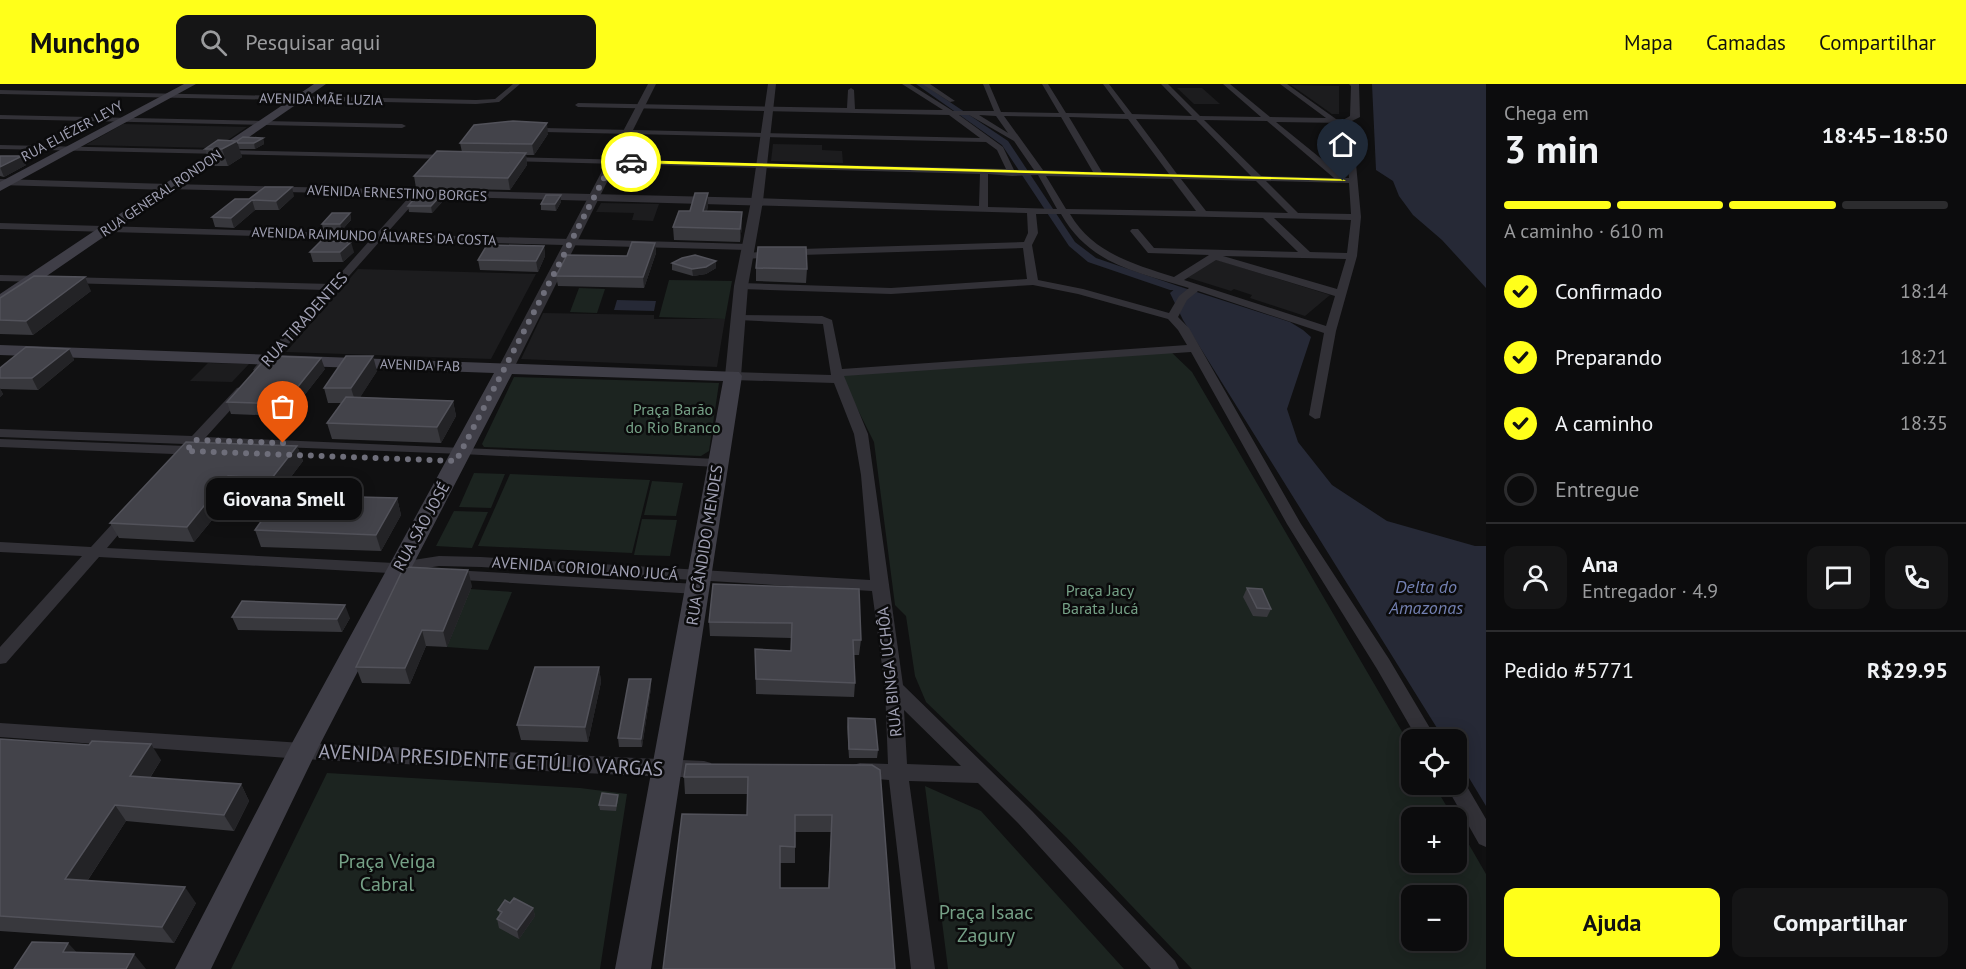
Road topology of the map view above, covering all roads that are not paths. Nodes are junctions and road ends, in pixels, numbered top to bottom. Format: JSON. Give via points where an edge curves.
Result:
{"nodes":[{"id":1,"x":8,"y":84,"type":"edge"},
{"id":2,"x":191,"y":84,"type":"edge"},
{"id":3,"x":321,"y":84,"type":"edge"},
{"id":4,"x":517,"y":84,"type":"edge"},
{"id":5,"x":651,"y":84,"type":"edge"},
{"id":6,"x":772,"y":84,"type":"edge"},
{"id":7,"x":905,"y":84,"type":"edge"},
{"id":8,"x":926,"y":84,"type":"edge"},
{"id":9,"x":986,"y":84,"type":"edge"},
{"id":10,"x":1045,"y":84,"type":"edge"},
{"id":11,"x":1106,"y":84,"type":"edge"},
{"id":12,"x":1164,"y":84,"type":"edge"},
{"id":13,"x":1226,"y":84,"type":"edge"},
{"id":14,"x":1283,"y":84,"type":"edge"},
{"id":15,"x":1345,"y":84,"type":"edge"},
{"id":16,"x":1354,"y":84,"type":"edge"},
{"id":17,"x":0,"y":87,"type":"edge"},
{"id":18,"x":851,"y":90,"type":"dead end"},
{"id":19,"x":0,"y":92,"type":"edge"},
{"id":20,"x":170,"y":95,"type":"junction"},
{"id":21,"x":1344,"y":95,"type":"dead end"},
{"id":22,"x":300,"y":98,"type":"junction"},
{"id":23,"x":578,"y":105,"type":"dead end"},
{"id":24,"x":1344,"y":105,"type":"dead end"},
{"id":25,"x":640,"y":106,"type":"junction"},
{"id":26,"x":772,"y":109,"type":"junction"},
{"id":27,"x":851,"y":110,"type":"junction"},
{"id":28,"x":911,"y":111,"type":"junction"},
{"id":29,"x":951,"y":112,"type":"junction"},
{"id":30,"x":966,"y":112,"type":"junction"},
{"id":31,"x":998,"y":113,"type":"junction"},
{"id":32,"x":1064,"y":114,"type":"junction"},
{"id":33,"x":1129,"y":116,"type":"junction"},
{"id":34,"x":0,"y":117,"type":"edge"},
{"id":35,"x":1197,"y":117,"type":"junction"},
{"id":36,"x":1267,"y":118,"type":"junction"},
{"id":37,"x":124,"y":120,"type":"junction"},
{"id":38,"x":1333,"y":120,"type":"junction"},
{"id":39,"x":1348,"y":120,"type":"junction"},
{"id":40,"x":912,"y":121,"type":"dead end"},
{"id":41,"x":263,"y":124,"type":"junction"},
{"id":42,"x":402,"y":126,"type":"dead end"},
{"id":43,"x":544,"y":130,"type":"edge"},
{"id":44,"x":627,"y":132,"type":"junction"},
{"id":45,"x":771,"y":135,"type":"junction"},
{"id":46,"x":986,"y":140,"type":"junction"},
{"id":47,"x":1016,"y":140,"type":"junction"},
{"id":48,"x":0,"y":147,"type":"edge"},
{"id":49,"x":71,"y":148,"type":"junction"},
{"id":50,"x":222,"y":152,"type":"junction"},
{"id":51,"x":458,"y":158,"type":"edge"},
{"id":52,"x":502,"y":158,"type":"edge"},
{"id":53,"x":613,"y":161,"type":"junction"},
{"id":54,"x":760,"y":166,"type":"junction"},
{"id":55,"x":984,"y":173,"type":"junction"},
{"id":56,"x":1015,"y":174,"type":"junction"},
{"id":57,"x":1041,"y":174,"type":"junction"},
{"id":58,"x":1100,"y":176,"type":"junction"},
{"id":59,"x":1175,"y":177,"type":"junction"},
{"id":60,"x":1260,"y":179,"type":"junction"},
{"id":61,"x":1348,"y":181,"type":"junction"},
{"id":62,"x":3,"y":184,"type":"edge"},
{"id":63,"x":169,"y":187,"type":"junction"},
{"id":64,"x":417,"y":194,"type":"junction"},
{"id":65,"x":592,"y":198,"type":"junction"},
{"id":66,"x":757,"y":201,"type":"junction"},
{"id":67,"x":983,"y":209,"type":"junction"},
{"id":68,"x":1035,"y":211,"type":"junction"},
{"id":69,"x":1061,"y":212,"type":"junction"},
{"id":70,"x":1203,"y":214,"type":"junction"},
{"id":71,"x":1265,"y":215,"type":"junction"},
{"id":72,"x":1296,"y":216,"type":"junction"},
{"id":73,"x":1356,"y":217,"type":"junction"},
{"id":74,"x":0,"y":226,"type":"edge"},
{"id":75,"x":107,"y":229,"type":"junction"},
{"id":76,"x":1135,"y":231,"type":"dead end"},
{"id":77,"x":378,"y":236,"type":"junction"},
{"id":78,"x":572,"y":242,"type":"junction"},
{"id":79,"x":1027,"y":245,"type":"junction"},
{"id":80,"x":747,"y":251,"type":"junction"},
{"id":81,"x":1217,"y":254,"type":"junction"},
{"id":82,"x":1307,"y":255,"type":"junction"},
{"id":83,"x":1352,"y":256,"type":"junction"},
{"id":84,"x":0,"y":278,"type":"edge"},
{"id":85,"x":33,"y":279,"type":"junction"},
{"id":86,"x":1175,"y":281,"type":"junction"},
{"id":87,"x":1033,"y":282,"type":"junction"},
{"id":88,"x":741,"y":286,"type":"junction"},
{"id":89,"x":332,"y":287,"type":"junction"},
{"id":90,"x":1191,"y":292,"type":"junction"},
{"id":91,"x":1341,"y":294,"type":"junction"},
{"id":92,"x":0,"y":301,"type":"edge"},
{"id":93,"x":738,"y":317,"type":"junction"},
{"id":94,"x":1172,"y":317,"type":"junction"},
{"id":95,"x":1330,"y":331,"type":"junction"},
{"id":96,"x":1194,"y":348,"type":"junction"},
{"id":97,"x":0,"y":350,"type":"edge"},
{"id":98,"x":268,"y":360,"type":"junction"},
{"id":99,"x":506,"y":368,"type":"junction"},
{"id":100,"x":733,"y":376,"type":"junction"},
{"id":101,"x":838,"y":376,"type":"junction"},
{"id":102,"x":1315,"y":415,"type":"dead end"},
{"id":103,"x":0,"y":433,"type":"edge"},
{"id":104,"x":0,"y":443,"type":"edge"},
{"id":105,"x":191,"y":446,"type":"junction"},
{"id":106,"x":459,"y":456,"type":"junction"},
{"id":107,"x":171,"y":468,"type":"edge"},
{"id":108,"x":717,"y":468,"type":"junction"},
{"id":109,"x":141,"y":501,"type":"edge"},
{"id":110,"x":0,"y":547,"type":"edge"},
{"id":111,"x":95,"y":551,"type":"junction"},
{"id":112,"x":399,"y":567,"type":"junction"},
{"id":113,"x":698,"y":582,"type":"junction"},
{"id":114,"x":879,"y":586,"type":"junction"},
{"id":115,"x":0,"y":658,"type":"edge"},
{"id":116,"x":894,"y":688,"type":"junction"},
{"id":117,"x":1421,"y":729,"type":"edge"},
{"id":118,"x":0,"y":730,"type":"edge"},
{"id":119,"x":302,"y":751,"type":"junction"},
{"id":120,"x":666,"y":769,"type":"junction"},
{"id":121,"x":727,"y":769,"type":"edge"},
{"id":122,"x":841,"y":771,"type":"edge"},
{"id":123,"x":898,"y":772,"type":"junction"},
{"id":124,"x":983,"y":776,"type":"junction"},
{"id":125,"x":1461,"y":795,"type":"edge"},
{"id":126,"x":1486,"y":838,"type":"edge"},
{"id":127,"x":194,"y":969,"type":"edge"},
{"id":128,"x":633,"y":969,"type":"edge"},
{"id":129,"x":923,"y":969,"type":"edge"},
{"id":130,"x":1167,"y":969,"type":"edge"}],
"edges":[{"from":1,"to":17,"type":"street"},
{"from":2,"to":20,"type":"main road","name":"RUA ELIÉZER LEVY"},
{"from":3,"to":22,"type":"main road","name":"RUA GENERAL RONDON"},
{"from":4,"to":22,"type":"street","name":"AVENIDA MÃE LUZIA","via":[[497,101]]},
{"from":5,"to":25,"type":"street","name":"RUA SÃO JOSÉ"},
{"from":6,"to":26,"type":"street","name":"RUA CÂNDIDO MENDES"},
{"from":7,"to":29,"type":"street"},
{"from":8,"to":30,"type":"street"},
{"from":9,"to":31,"type":"street"},
{"from":10,"to":32,"type":"street"},
{"from":11,"to":33,"type":"street"},
{"from":12,"to":35,"type":"street"},
{"from":13,"to":36,"type":"street"},
{"from":14,"to":38,"type":"street"},
{"from":15,"to":21,"type":"street"},
{"from":16,"to":39,"type":"street","via":[[1355,117]]},
{"from":18,"to":27,"type":"street"},
{"from":19,"to":20,"type":"street","name":"AVENIDA MÃE LUZIA"},
{"from":20,"to":22,"type":"street","name":"AVENIDA MÃE LUZIA"},
{"from":20,"to":37,"type":"main road","name":"RUA ELIÉZER LEVY"},
{"from":22,"to":41,"type":"main road","name":"RUA GENERAL RONDON"},
{"from":23,"to":25,"type":"street"},
{"from":24,"to":39,"type":"street","via":[[1343,116]]},
{"from":25,"to":26,"type":"street"},
{"from":25,"to":44,"type":"street","name":"RUA SÃO JOSÉ"},
{"from":26,"to":27,"type":"street"},
{"from":26,"to":45,"type":"street","name":"RUA CÂNDIDO MENDES"},
{"from":27,"to":28,"type":"street"},
{"from":28,"to":29,"type":"street"},
{"from":28,"to":40,"type":"street"},
{"from":29,"to":30,"type":"street"},
{"from":29,"to":46,"type":"street"},
{"from":30,"to":31,"type":"street"},
{"from":30,"to":47,"type":"street"},
{"from":31,"to":32,"type":"street"},
{"from":31,"to":47,"type":"street"},
{"from":32,"to":33,"type":"street"},
{"from":32,"to":58,"type":"street"},
{"from":33,"to":35,"type":"street"},
{"from":33,"to":59,"type":"street"},
{"from":34,"to":37,"type":"street"},
{"from":35,"to":36,"type":"street"},
{"from":35,"to":60,"type":"street"},
{"from":36,"to":38,"type":"street"},
{"from":36,"to":61,"type":"street"},
{"from":37,"to":41,"type":"street"},
{"from":37,"to":49,"type":"main road","name":"RUA ELIÉZER LEVY"},
{"from":38,"to":39,"type":"street"},
{"from":39,"to":61,"type":"street"},
{"from":41,"to":42,"type":"street"},
{"from":41,"to":50,"type":"main road","name":"RUA GENERAL RONDON"},
{"from":43,"to":44,"type":"street"},
{"from":44,"to":45,"type":"street"},
{"from":44,"to":53,"type":"street","name":"RUA SÃO JOSÉ"},
{"from":45,"to":46,"type":"street","via":[[907,134]]},
{"from":45,"to":54,"type":"street","name":"RUA CÂNDIDO MENDES"},
{"from":46,"to":56,"type":"street","via":[[1004,154]]},
{"from":47,"to":57,"type":"street"},
{"from":48,"to":49,"type":"street"},
{"from":49,"to":50,"type":"street"},
{"from":49,"to":62,"type":"main road","name":"RUA ELIÉZER LEVY"},
{"from":50,"to":51,"type":"street"},
{"from":50,"to":63,"type":"main road","name":"RUA GENERAL RONDON"},
{"from":52,"to":53,"type":"street"},
{"from":53,"to":54,"type":"street"},
{"from":53,"to":65,"type":"street","name":"RUA SÃO JOSÉ"},
{"from":54,"to":55,"type":"street"},
{"from":54,"to":66,"type":"street","name":"RUA CÂNDIDO MENDES"},
{"from":55,"to":56,"type":"street"},
{"from":55,"to":67,"type":"street"},
{"from":56,"to":57,"type":"street"},
{"from":57,"to":58,"type":"street"},
{"from":57,"to":69,"type":"street"},
{"from":58,"to":59,"type":"street"},
{"from":59,"to":60,"type":"street"},
{"from":59,"to":70,"type":"street"},
{"from":60,"to":61,"type":"street"},
{"from":60,"to":72,"type":"street"},
{"from":61,"to":73,"type":"street"},
{"from":62,"to":63,"type":"street","name":"AVENIDA ERNESTINO BORGES"},
{"from":63,"to":64,"type":"street","name":"AVENIDA ERNESTINO BORGES"},
{"from":63,"to":75,"type":"main road","name":"RUA GENERAL RONDON"},
{"from":64,"to":65,"type":"street","name":"AVENIDA ERNESTINO BORGES"},
{"from":64,"to":77,"type":"street","name":"RUA TIRADENTES"},
{"from":65,"to":66,"type":"street","name":"AVENIDA ERNESTINO BORGES"},
{"from":65,"to":78,"type":"street","name":"RUA SÃO JOSÉ"},
{"from":66,"to":67,"type":"street","name":"AVENIDA ERNESTINO BORGES"},
{"from":66,"to":80,"type":"street","name":"RUA CÂNDIDO MENDES"},
{"from":67,"to":68,"type":"street","name":"AVENIDA ERNESTINO BORGES"},
{"from":68,"to":69,"type":"street","name":"AVENIDA ERNESTINO BORGES"},
{"from":68,"to":79,"type":"street","via":[[1033,233]]},
{"from":69,"to":70,"type":"street","name":"AVENIDA ERNESTINO BORGES"},
{"from":69,"to":86,"type":"street","via":[[1075,231],[1105,256]]},
{"from":70,"to":71,"type":"street","name":"AVENIDA ERNESTINO BORGES"},
{"from":71,"to":72,"type":"street","name":"AVENIDA ERNESTINO BORGES"},
{"from":71,"to":82,"type":"street"},
{"from":72,"to":73,"type":"street","name":"AVENIDA ERNESTINO BORGES"},
{"from":73,"to":83,"type":"street"},
{"from":74,"to":75,"type":"street","name":"AVENIDA RAIMUNDO ÁLVARES DA COSTA"},
{"from":75,"to":77,"type":"street","name":"AVENIDA RAIMUNDO ÁLVARES DA COSTA"},
{"from":75,"to":85,"type":"main road","name":"RUA GENERAL RONDON"},
{"from":76,"to":81,"type":"street","via":[[1151,251]]},
{"from":77,"to":78,"type":"street","name":"AVENIDA RAIMUNDO ÁLVARES DA COSTA"},
{"from":77,"to":89,"type":"street","name":"RUA TIRADENTES"},
{"from":78,"to":80,"type":"street","name":"AVENIDA RAIMUNDO ÁLVARES DA COSTA"},
{"from":78,"to":99,"type":"street","name":"RUA SÃO JOSÉ"},
{"from":79,"to":80,"type":"street","name":"AVENIDA RAIMUNDO ÁLVARES DA COSTA"},
{"from":79,"to":87,"type":"street"},
{"from":80,"to":88,"type":"street","name":"RUA CÂNDIDO MENDES"},
{"from":81,"to":82,"type":"street"},
{"from":81,"to":86,"type":"street"},
{"from":81,"to":91,"type":"street"},
{"from":82,"to":83,"type":"street"},
{"from":83,"to":91,"type":"street"},
{"from":84,"to":85,"type":"street"},
{"from":85,"to":89,"type":"street"},
{"from":85,"to":92,"type":"main road","name":"RUA GENERAL RONDON"},
{"from":86,"to":90,"type":"street"},
{"from":87,"to":88,"type":"street","via":[[891,291]]},
{"from":87,"to":94,"type":"street"},
{"from":88,"to":93,"type":"street","name":"RUA CÂNDIDO MENDES"},
{"from":89,"to":98,"type":"street","name":"RUA TIRADENTES"},
{"from":90,"to":94,"type":"street"},
{"from":90,"to":95,"type":"street"},
{"from":91,"to":95,"type":"street"},
{"from":93,"to":100,"type":"street","name":"RUA CÂNDIDO MENDES"},
{"from":93,"to":101,"type":"street","name":"RUA BINGA UCHÔA","via":[[828,322]]},
{"from":94,"to":96,"type":"street"},
{"from":95,"to":102,"type":"street"},
{"from":96,"to":101,"type":"street"},
{"from":96,"to":117,"type":"street","via":[[1294,524]]},
{"from":97,"to":98,"type":"main road","name":"AVENIDA FAB"},
{"from":98,"to":99,"type":"main road","name":"AVENIDA FAB"},
{"from":98,"to":105,"type":"street","name":"RUA TIRADENTES"},
{"from":99,"to":100,"type":"main road","name":"AVENIDA FAB"},
{"from":99,"to":106,"type":"main road","name":"RUA SÃO JOSÉ"},
{"from":100,"to":101,"type":"street"},
{"from":100,"to":108,"type":"main road","name":"RUA CÂNDIDO MENDES"},
{"from":101,"to":114,"type":"street","name":"RUA BINGA UCHÔA","via":[[861,434]]},
{"from":103,"to":105,"type":"street"},
{"from":104,"to":105,"type":"street"},
{"from":105,"to":106,"type":"street"},
{"from":105,"to":107,"type":"street","name":"RUA TIRADENTES"},
{"from":106,"to":108,"type":"street"},
{"from":106,"to":112,"type":"main road","name":"RUA SÃO JOSÉ"},
{"from":108,"to":113,"type":"main road","name":"RUA CÂNDIDO MENDES"},
{"from":109,"to":111,"type":"street"},
{"from":110,"to":111,"type":"street","name":"AVENIDA CORIOLANO JUCÁ"},
{"from":111,"to":112,"type":"street","name":"AVENIDA CORIOLANO JUCÁ"},
{"from":111,"to":115,"type":"street"},
{"from":112,"to":113,"type":"street","name":"AVENIDA CORIOLANO JUCÁ","via":[[420,573],[487,578]]},
{"from":112,"to":119,"type":"main road","name":"RUA SÃO JOSÉ"},
{"from":113,"to":114,"type":"street","name":"AVENIDA CORIOLANO JUCÁ"},
{"from":113,"to":120,"type":"main road","name":"RUA CÂNDIDO MENDES"},
{"from":114,"to":116,"type":"street","name":"RUA BINGA UCHÔA"},
{"from":116,"to":123,"type":"street","name":"RUA BINGA UCHÔA"},
{"from":116,"to":124,"type":"street"},
{"from":118,"to":119,"type":"street","name":"AVENIDA PRESIDENTE GETÚLIO VARGAS"},
{"from":119,"to":120,"type":"street","name":"AVENIDA PRESIDENTE GETÚLIO VARGAS"},
{"from":119,"to":127,"type":"main road","name":"RUA SÃO JOSÉ"},
{"from":120,"to":121,"type":"street","name":"AVENIDA PRESIDENTE GETÚLIO VARGAS"},
{"from":120,"to":128,"type":"main road","name":"RUA CÂNDIDO MENDES"},
{"from":122,"to":123,"type":"street"},
{"from":123,"to":124,"type":"street"},
{"from":123,"to":129,"type":"street","name":"RUA BINGA UCHÔA"},
{"from":124,"to":130,"type":"street"},
{"from":125,"to":126,"type":"street"}]}
